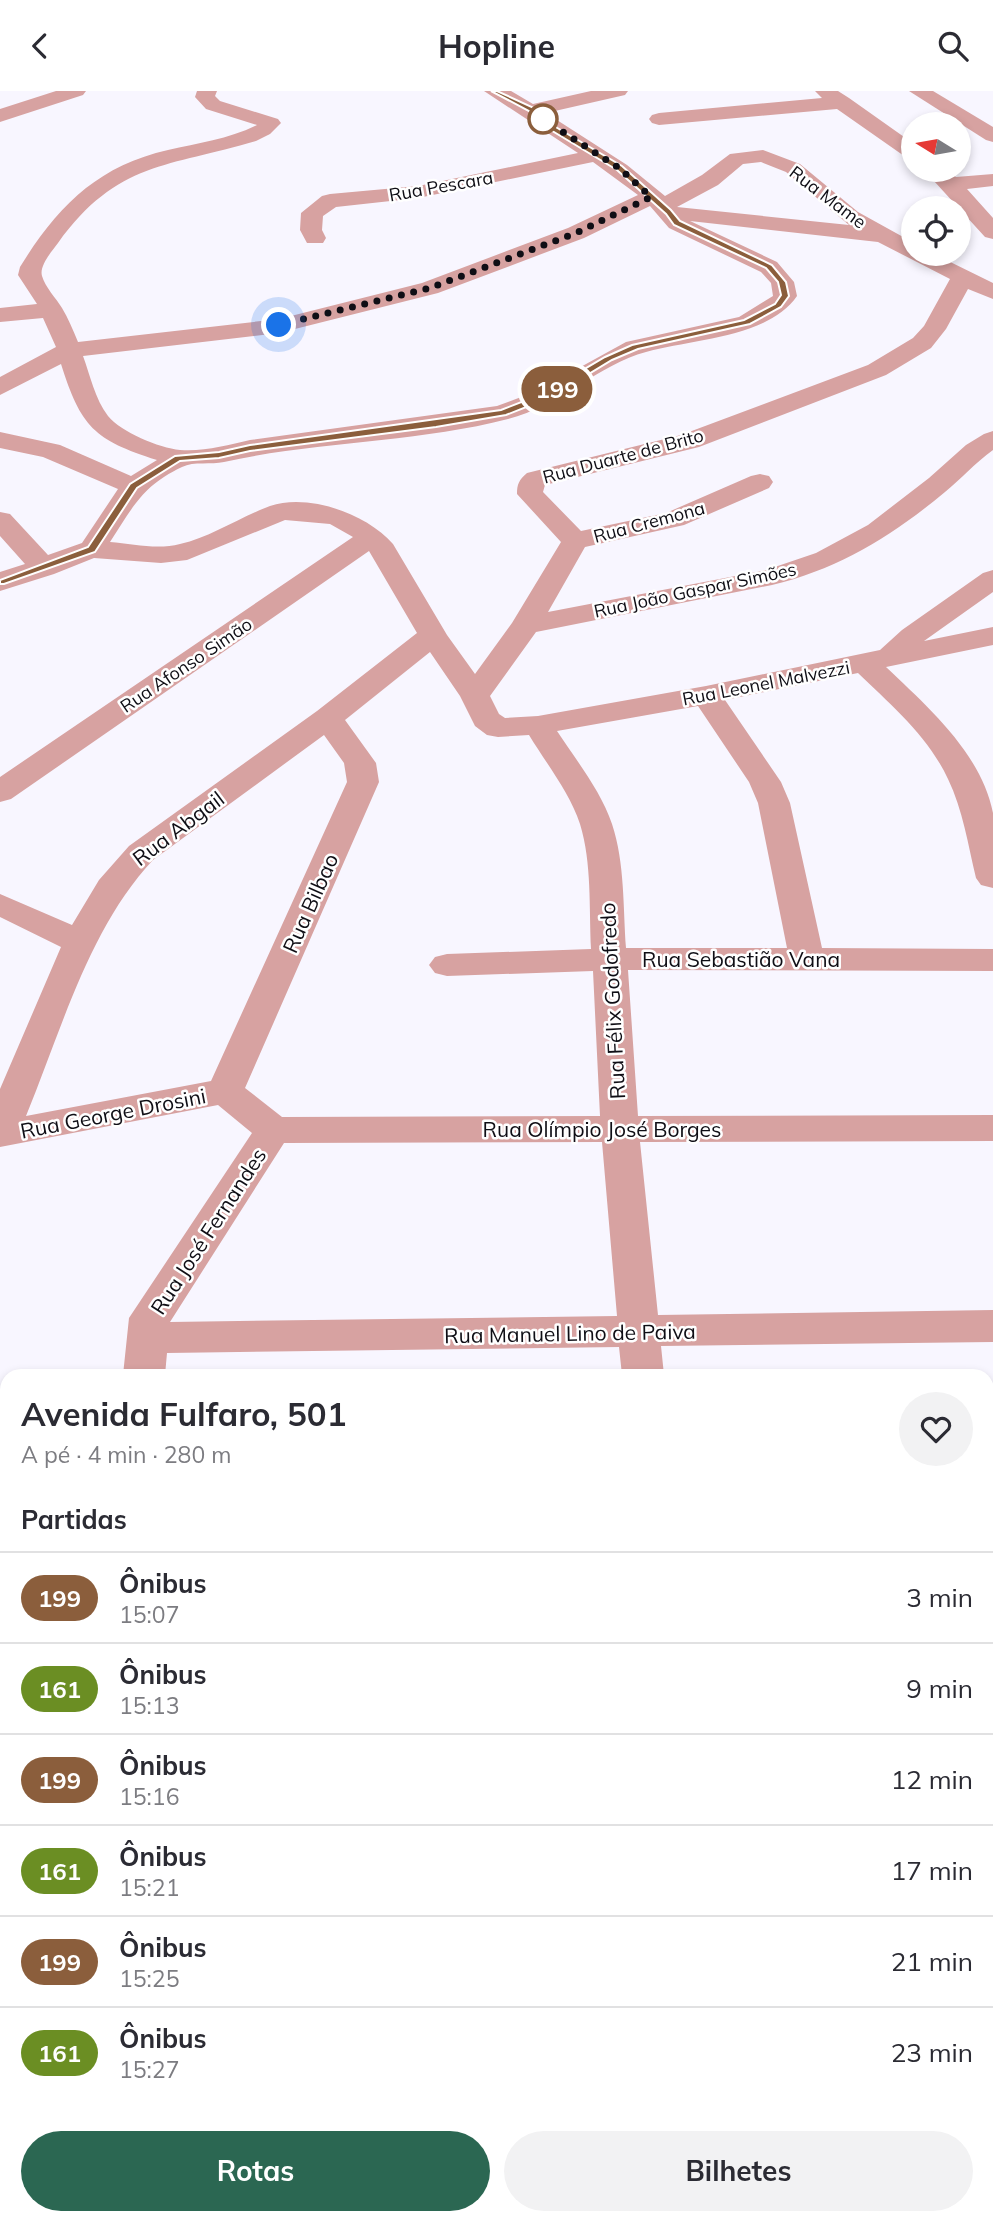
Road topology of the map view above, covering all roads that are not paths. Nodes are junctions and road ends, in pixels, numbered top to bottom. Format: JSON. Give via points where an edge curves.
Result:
{"nodes":[{"id":1,"x":76,"y":91,"type":"edge"},
{"id":2,"x":207,"y":91,"type":"edge"},
{"id":3,"x":494,"y":91,"type":"edge"},
{"id":4,"x":618,"y":91,"type":"edge"},
{"id":5,"x":919,"y":91,"type":"edge"},
{"id":6,"x":834,"y":96,"type":"edge"},
{"id":7,"x":532,"y":110,"type":"junction"},
{"id":8,"x":0,"y":116,"type":"edge"},
{"id":9,"x":659,"y":119,"type":"dead end"},
{"id":10,"x":993,"y":136,"type":"edge"},
{"id":11,"x":901,"y":145,"type":"edge"},
{"id":12,"x":597,"y":155,"type":"junction"},
{"id":13,"x":971,"y":179,"type":"edge"},
{"id":14,"x":993,"y":180,"type":"edge"},
{"id":15,"x":948,"y":182,"type":"edge"},
{"id":16,"x":661,"y":205,"type":"junction"},
{"id":17,"x":993,"y":232,"type":"edge"},
{"id":18,"x":883,"y":236,"type":"junction"},
{"id":19,"x":315,"y":238,"type":"dead end"},
{"id":20,"x":901,"y":246,"type":"edge"},
{"id":21,"x":941,"y":266,"type":"edge"},
{"id":22,"x":963,"y":277,"type":"junction"},
{"id":23,"x":993,"y":292,"type":"edge"},
{"id":24,"x":52,"y":310,"type":"junction"},
{"id":25,"x":0,"y":315,"type":"edge"},
{"id":26,"x":69,"y":350,"type":"junction"},
{"id":27,"x":0,"y":387,"type":"edge"},
{"id":28,"x":993,"y":439,"type":"edge"},
{"id":29,"x":0,"y":440,"type":"edge"},
{"id":30,"x":178,"y":458,"type":"junction"},
{"id":31,"x":760,"y":482,"type":"dead end"},
{"id":32,"x":134,"y":486,"type":"junction"},
{"id":33,"x":0,"y":520,"type":"edge"},
{"id":34,"x":372,"y":537,"type":"junction"},
{"id":35,"x":575,"y":541,"type":"junction"},
{"id":36,"x":92,"y":549,"type":"junction"},
{"id":37,"x":44,"y":568,"type":"junction"},
{"id":38,"x":993,"y":579,"type":"edge"},
{"id":39,"x":0,"y":582,"type":"edge"},
{"id":40,"x":526,"y":625,"type":"junction"},
{"id":41,"x":433,"y":635,"type":"junction"},
{"id":42,"x":993,"y":636,"type":"edge"},
{"id":43,"x":876,"y":661,"type":"junction"},
{"id":44,"x":706,"y":695,"type":"junction"},
{"id":45,"x":475,"y":696,"type":"junction"},
{"id":46,"x":328,"y":718,"type":"junction"},
{"id":47,"x":538,"y":725,"type":"junction"},
{"id":48,"x":0,"y":792,"type":"edge"},
{"id":49,"x":993,"y":878,"type":"edge"},
{"id":50,"x":0,"y":904,"type":"edge"},
{"id":51,"x":79,"y":942,"type":"junction"},
{"id":52,"x":608,"y":959,"type":"junction"},
{"id":53,"x":807,"y":959,"type":"junction"},
{"id":54,"x":993,"y":960,"type":"edge"},
{"id":55,"x":447,"y":965,"type":"dead end"},
{"id":56,"x":225,"y":1091,"type":"junction"},
{"id":57,"x":993,"y":1128,"type":"edge"},
{"id":58,"x":620,"y":1129,"type":"junction"},
{"id":59,"x":273,"y":1130,"type":"junction"},
{"id":60,"x":0,"y":1134,"type":"edge"},
{"id":61,"x":993,"y":1326,"type":"edge"},
{"id":62,"x":639,"y":1332,"type":"junction"},
{"id":63,"x":145,"y":1357,"type":"edge"},
{"id":64,"x":642,"y":1369,"type":"edge"}],
"edges":[{"from":1,"to":8,"type":"street"},
{"from":2,"to":24,"type":"street","via":[[205,97],[212,105],[271,123],[269,128],[257,136],[136,164],[93,191],[31,267],[30,275]]},
{"from":3,"to":7,"type":"street"},
{"from":4,"to":7,"type":"street"},
{"from":5,"to":10,"type":"street"},
{"from":6,"to":9,"type":"street"},
{"from":6,"to":11,"type":"street"},
{"from":7,"to":12,"type":"street"},
{"from":12,"to":16,"type":"street"},
{"from":12,"to":19,"type":"street","name":"Rua Pescara","via":[[418,192],[330,201],[312,213]]},
{"from":13,"to":14,"type":"street"},
{"from":15,"to":17,"type":"street"},
{"from":16,"to":18,"type":"street"},
{"from":16,"to":18,"type":"street","name":"Rua Mame","via":[[710,180],[737,158],[763,156],[793,168],[850,217]]},
{"from":16,"to":26,"type":"street","name":"Rua Mame","via":[[430,288],[279,325]]},
{"from":16,"to":30,"type":"street","via":[[677,223],[769,267],[782,282],[785,296],[778,305],[747,322],[635,347],[545,396],[503,413]]},
{"from":18,"to":20,"type":"street"},
{"from":21,"to":22,"type":"street"},
{"from":22,"to":23,"type":"street"},
{"from":22,"to":35,"type":"street","name":"Rua Duarte de Brito","via":[[922,344],[877,370],[690,441],[536,478],[530,484],[530,494]]},
{"from":24,"to":25,"type":"street"},
{"from":24,"to":26,"type":"street"},
{"from":26,"to":27,"type":"street"},
{"from":26,"to":30,"type":"street","via":[[90,406],[103,425],[114,435]]},
{"from":28,"to":40,"type":"street","name":"Rua João Gaspar Simões","via":[[961,460],[934,488],[875,533],[842,552],[745,583]]},
{"from":29,"to":32,"type":"street","via":[[51,451]]},
{"from":30,"to":32,"type":"street"},
{"from":31,"to":35,"type":"street","name":"Rua Cremona","via":[[674,519]]},
{"from":32,"to":36,"type":"street"},
{"from":33,"to":37,"type":"street"},
{"from":34,"to":36,"type":"street","via":[[337,517],[298,511],[265,517],[187,552],[161,555]]},
{"from":34,"to":41,"type":"street"},
{"from":34,"to":48,"type":"street","name":"Rua Afonso Simão"},
{"from":35,"to":40,"type":"street"},
{"from":36,"to":37,"type":"street"},
{"from":37,"to":39,"type":"street"},
{"from":38,"to":43,"type":"street"},
{"from":40,"to":45,"type":"street"},
{"from":41,"to":45,"type":"street"},
{"from":41,"to":46,"type":"street","name":"Rua Abgail"},
{"from":42,"to":43,"type":"street","name":"Rua Leonel Malvezzi"},
{"from":43,"to":44,"type":"street","name":"Rua Leonel Malvezzi"},
{"from":43,"to":49,"type":"street","via":[[959,769],[968,786]]},
{"from":44,"to":47,"type":"street","name":"Rua Leonel Malvezzi"},
{"from":44,"to":53,"type":"street","via":[[765,782],[774,803]]},
{"from":45,"to":47,"type":"street","name":"Rua Leonel Malvezzi","via":[[491,725]]},
{"from":46,"to":51,"type":"street","name":"Rua Abgail","via":[[141,853],[107,891]]},
{"from":46,"to":56,"type":"street","name":"Rua Bilbao","via":[[360,764],[363,782]]},
{"from":47,"to":52,"type":"street","name":"Rua Félix Godofredo","via":[[596,824],[604,869]]},
{"from":50,"to":51,"type":"street"},
{"from":51,"to":60,"type":"street","name":"Rua Abgail"},
{"from":52,"to":53,"type":"street","name":"Rua Sebastião Vana"},
{"from":52,"to":55,"type":"street","name":"Rua Sebastião Vana"},
{"from":52,"to":58,"type":"street","name":"Rua Félix Godofredo"},
{"from":53,"to":54,"type":"street","name":"Rua Sebastião Vana"},
{"from":56,"to":59,"type":"street"},
{"from":56,"to":60,"type":"street","name":"Rua George Drosini"},
{"from":57,"to":58,"type":"street","name":"Rua Olímpio José Borges"},
{"from":58,"to":59,"type":"street","name":"Rua Olímpio José Borges"},
{"from":58,"to":62,"type":"street","name":"Rua Félix Godofredo"},
{"from":59,"to":63,"type":"street","name":"Rua José Fernandes","via":[[150,1318]]},
{"from":61,"to":62,"type":"street","name":"Rua Manuel Lino de Paiva"},
{"from":62,"to":63,"type":"street","name":"Rua Manuel Lino de Paiva"},
{"from":62,"to":64,"type":"street","name":"Rua Félix Godofredo"}]}
